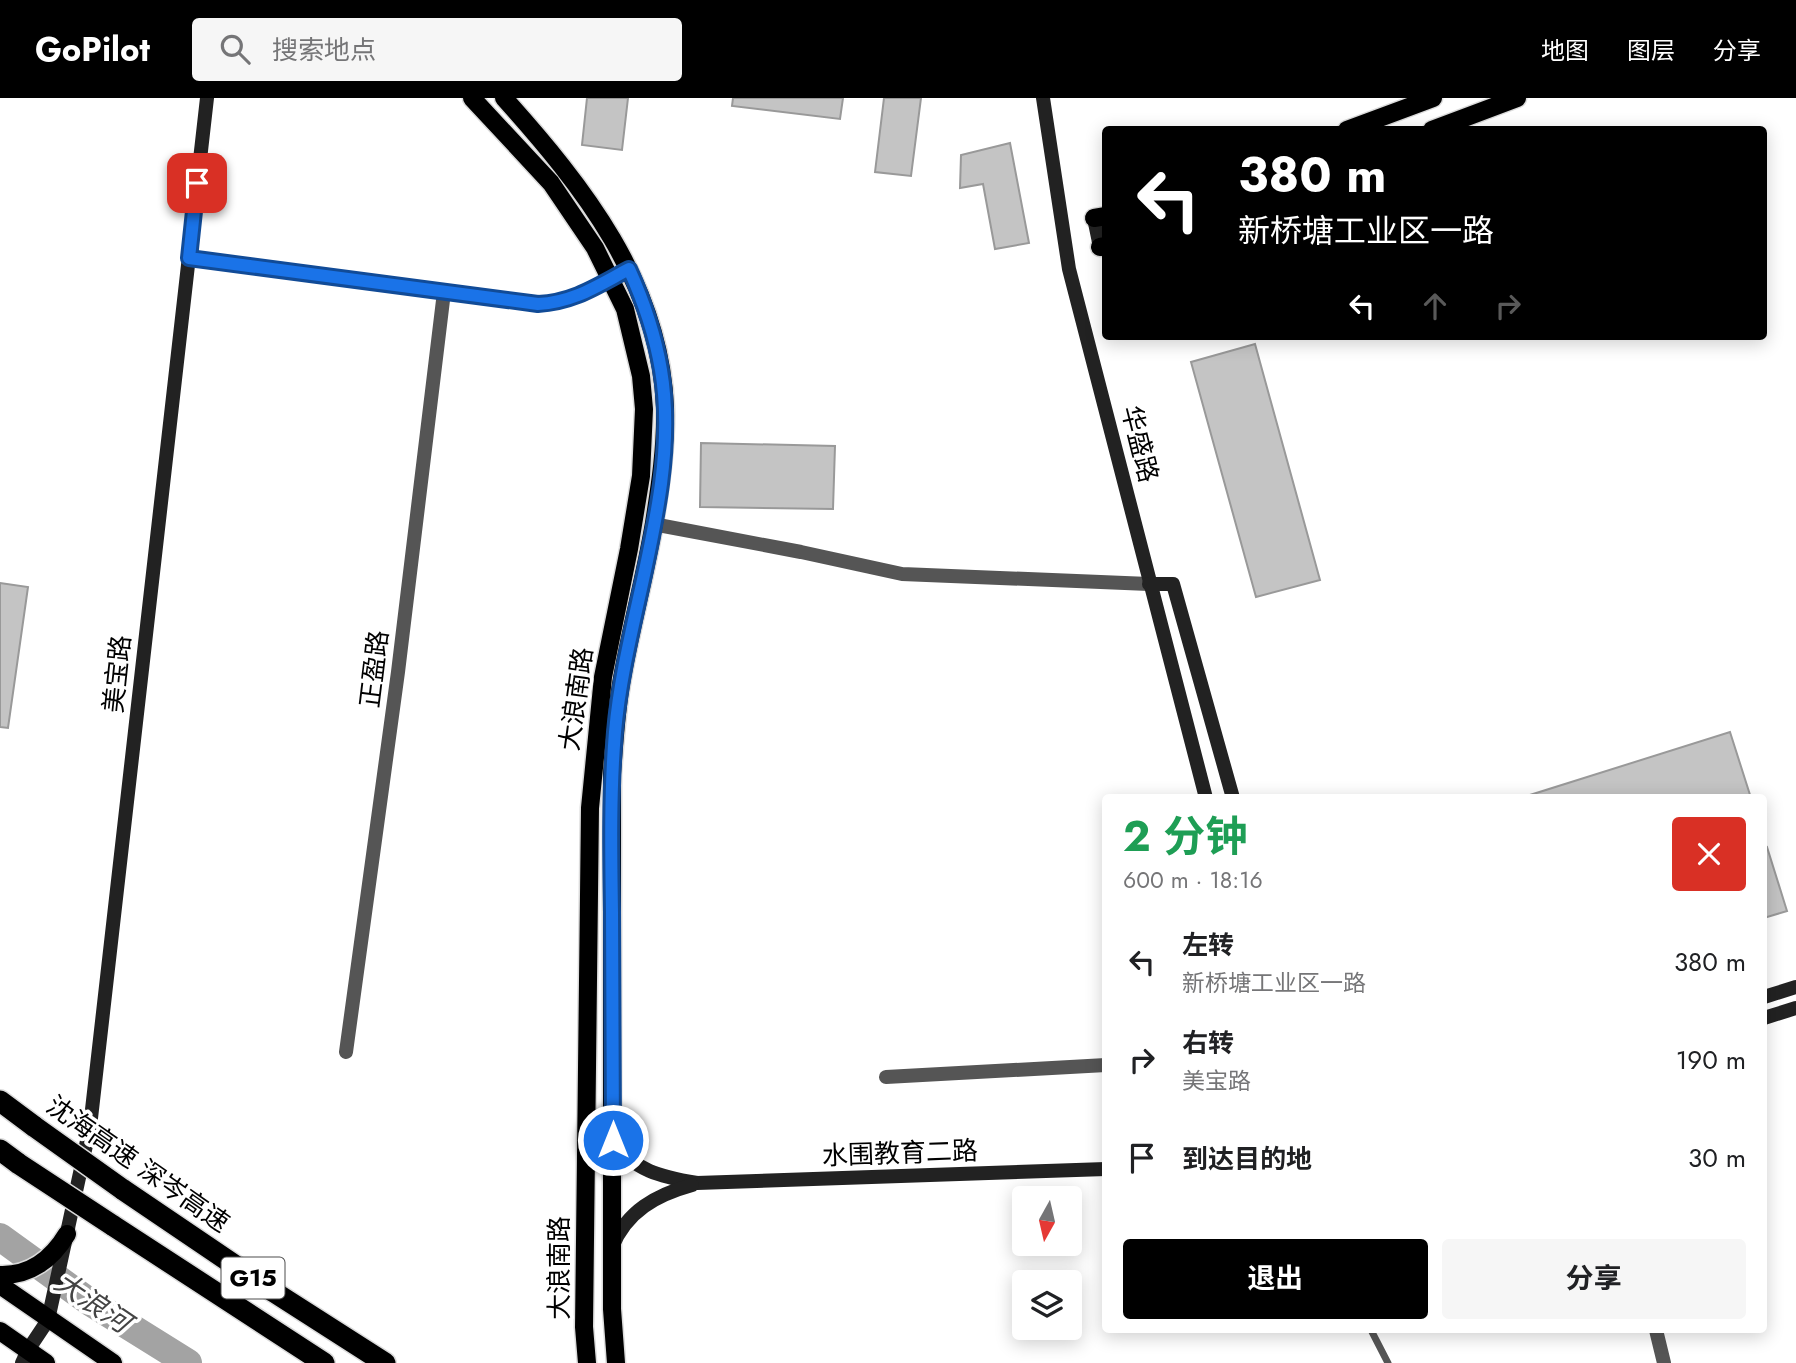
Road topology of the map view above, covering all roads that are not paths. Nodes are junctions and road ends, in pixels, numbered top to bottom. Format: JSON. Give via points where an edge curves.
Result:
{"nodes":[{"id":1,"x":207,"y":98,"type":"edge"},
{"id":2,"x":472,"y":98,"type":"edge"},
{"id":3,"x":504,"y":98,"type":"edge"},
{"id":4,"x":1042,"y":98,"type":"edge"},
{"id":5,"x":1433,"y":98,"type":"edge"},
{"id":6,"x":1517,"y":98,"type":"edge"},
{"id":7,"x":1358,"y":126,"type":"edge"},
{"id":8,"x":1443,"y":126,"type":"edge"},
{"id":9,"x":1100,"y":217,"type":"edge"},
{"id":10,"x":1102,"y":237,"type":"edge"},
{"id":11,"x":189,"y":258,"type":"junction"},
{"id":12,"x":629,"y":269,"type":"junction"},
{"id":13,"x":611,"y":278,"type":"junction"},
{"id":14,"x":444,"y":292,"type":"junction"},
{"id":15,"x":653,"y":524,"type":"junction"},
{"id":16,"x":1149,"y":584,"type":"junction"},
{"id":17,"x":1205,"y":794,"type":"edge"},
{"id":18,"x":1232,"y":794,"type":"edge"},
{"id":19,"x":1796,"y":987,"type":"edge"},
{"id":20,"x":1767,"y":996,"type":"edge"},
{"id":21,"x":1796,"y":1008,"type":"edge"},
{"id":22,"x":1767,"y":1017,"type":"edge"},
{"id":23,"x":346,"y":1052,"type":"dead end"},
{"id":24,"x":1102,"y":1065,"type":"edge"},
{"id":25,"x":887,"y":1077,"type":"dead end"},
{"id":26,"x":0,"y":1101,"type":"edge"},
{"id":27,"x":613,"y":1140,"type":"junction"},
{"id":28,"x":0,"y":1150,"type":"edge"},
{"id":29,"x":1102,"y":1170,"type":"edge"},
{"id":30,"x":697,"y":1184,"type":"junction"},
{"id":31,"x":62,"y":1245,"type":"junction"},
{"id":32,"x":611,"y":1250,"type":"junction"},
{"id":33,"x":0,"y":1275,"type":"edge"},
{"id":34,"x":0,"y":1285,"type":"edge"},
{"id":35,"x":48,"y":1320,"type":"junction"},
{"id":36,"x":0,"y":1331,"type":"edge"},
{"id":37,"x":1373,"y":1333,"type":"edge"},
{"id":38,"x":1657,"y":1333,"type":"edge"},
{"id":39,"x":615,"y":1356,"type":"edge"},
{"id":40,"x":25,"y":1357,"type":"edge"},
{"id":41,"x":587,"y":1357,"type":"edge"},
{"id":42,"x":46,"y":1363,"type":"edge"},
{"id":43,"x":113,"y":1363,"type":"edge"},
{"id":44,"x":324,"y":1363,"type":"edge"},
{"id":45,"x":385,"y":1363,"type":"edge"},
{"id":46,"x":1388,"y":1363,"type":"edge"},
{"id":47,"x":1664,"y":1363,"type":"edge"}],
"edges":[{"from":1,"to":11,"type":"street","name":"美宝路"},
{"from":2,"to":13,"type":"main road","name":"大浪南路","via":[[551,183]]},
{"from":3,"to":12,"type":"main road","name":"大浪南路","via":[[594,207]]},
{"from":4,"to":16,"type":"street","name":"华盛路","via":[[1069,269]]},
{"from":5,"to":7,"type":"main road"},
{"from":6,"to":8,"type":"main road"},
{"from":9,"to":10,"type":"street"},
{"from":11,"to":14,"type":"street"},
{"from":11,"to":31,"type":"street","name":"美宝路","via":[[90,1127]]},
{"from":12,"to":13,"type":"street"},
{"from":12,"to":15,"type":"main road","name":"大浪南路","via":[[654,334],[662,371],[664,440]]},
{"from":13,"to":14,"type":"street","via":[[560,303]]},
{"from":13,"to":41,"type":"main road","name":"大浪南路","via":[[634,339],[644,442],[642,476],[603,677],[590,808]]},
{"from":14,"to":23,"type":"street","name":"正盈路"},
{"from":15,"to":16,"type":"street","via":[[902,574]]},
{"from":15,"to":27,"type":"main road","name":"大浪南路","via":[[620,686],[612,774]]},
{"from":16,"to":17,"type":"street","name":"华盛路"},
{"from":16,"to":18,"type":"street","via":[[1173,584]]},
{"from":19,"to":20,"type":"street"},
{"from":21,"to":22,"type":"street"},
{"from":24,"to":25,"type":"street"},
{"from":26,"to":45,"type":"highway","name":"沈海高速 深岑高速","number":"G15","bridge":true,"via":[[122,1189]]},
{"from":27,"to":30,"type":"street","via":[[626,1158],[644,1170]]},
{"from":27,"to":32,"type":"main road","name":"大浪南路"},
{"from":28,"to":44,"type":"highway","number":"G15","bridge":true},
{"from":29,"to":30,"type":"street","name":"水围教育二路"},
{"from":30,"to":32,"type":"street","via":[[650,1200],[628,1221]]},
{"from":31,"to":33,"type":"main road","via":[[29,1270]]},
{"from":31,"to":35,"type":"street","name":"美宝路"},
{"from":32,"to":39,"type":"main road","name":"大浪南路"},
{"from":34,"to":35,"type":"main road"},
{"from":35,"to":40,"type":"street"},
{"from":35,"to":43,"type":"main road"},
{"from":36,"to":40,"type":"main road"},
{"from":37,"to":46,"type":"lane"},
{"from":38,"to":47,"type":"street"},
{"from":39,"to":41,"type":"main road"},
{"from":40,"to":42,"type":"main road"}]}
